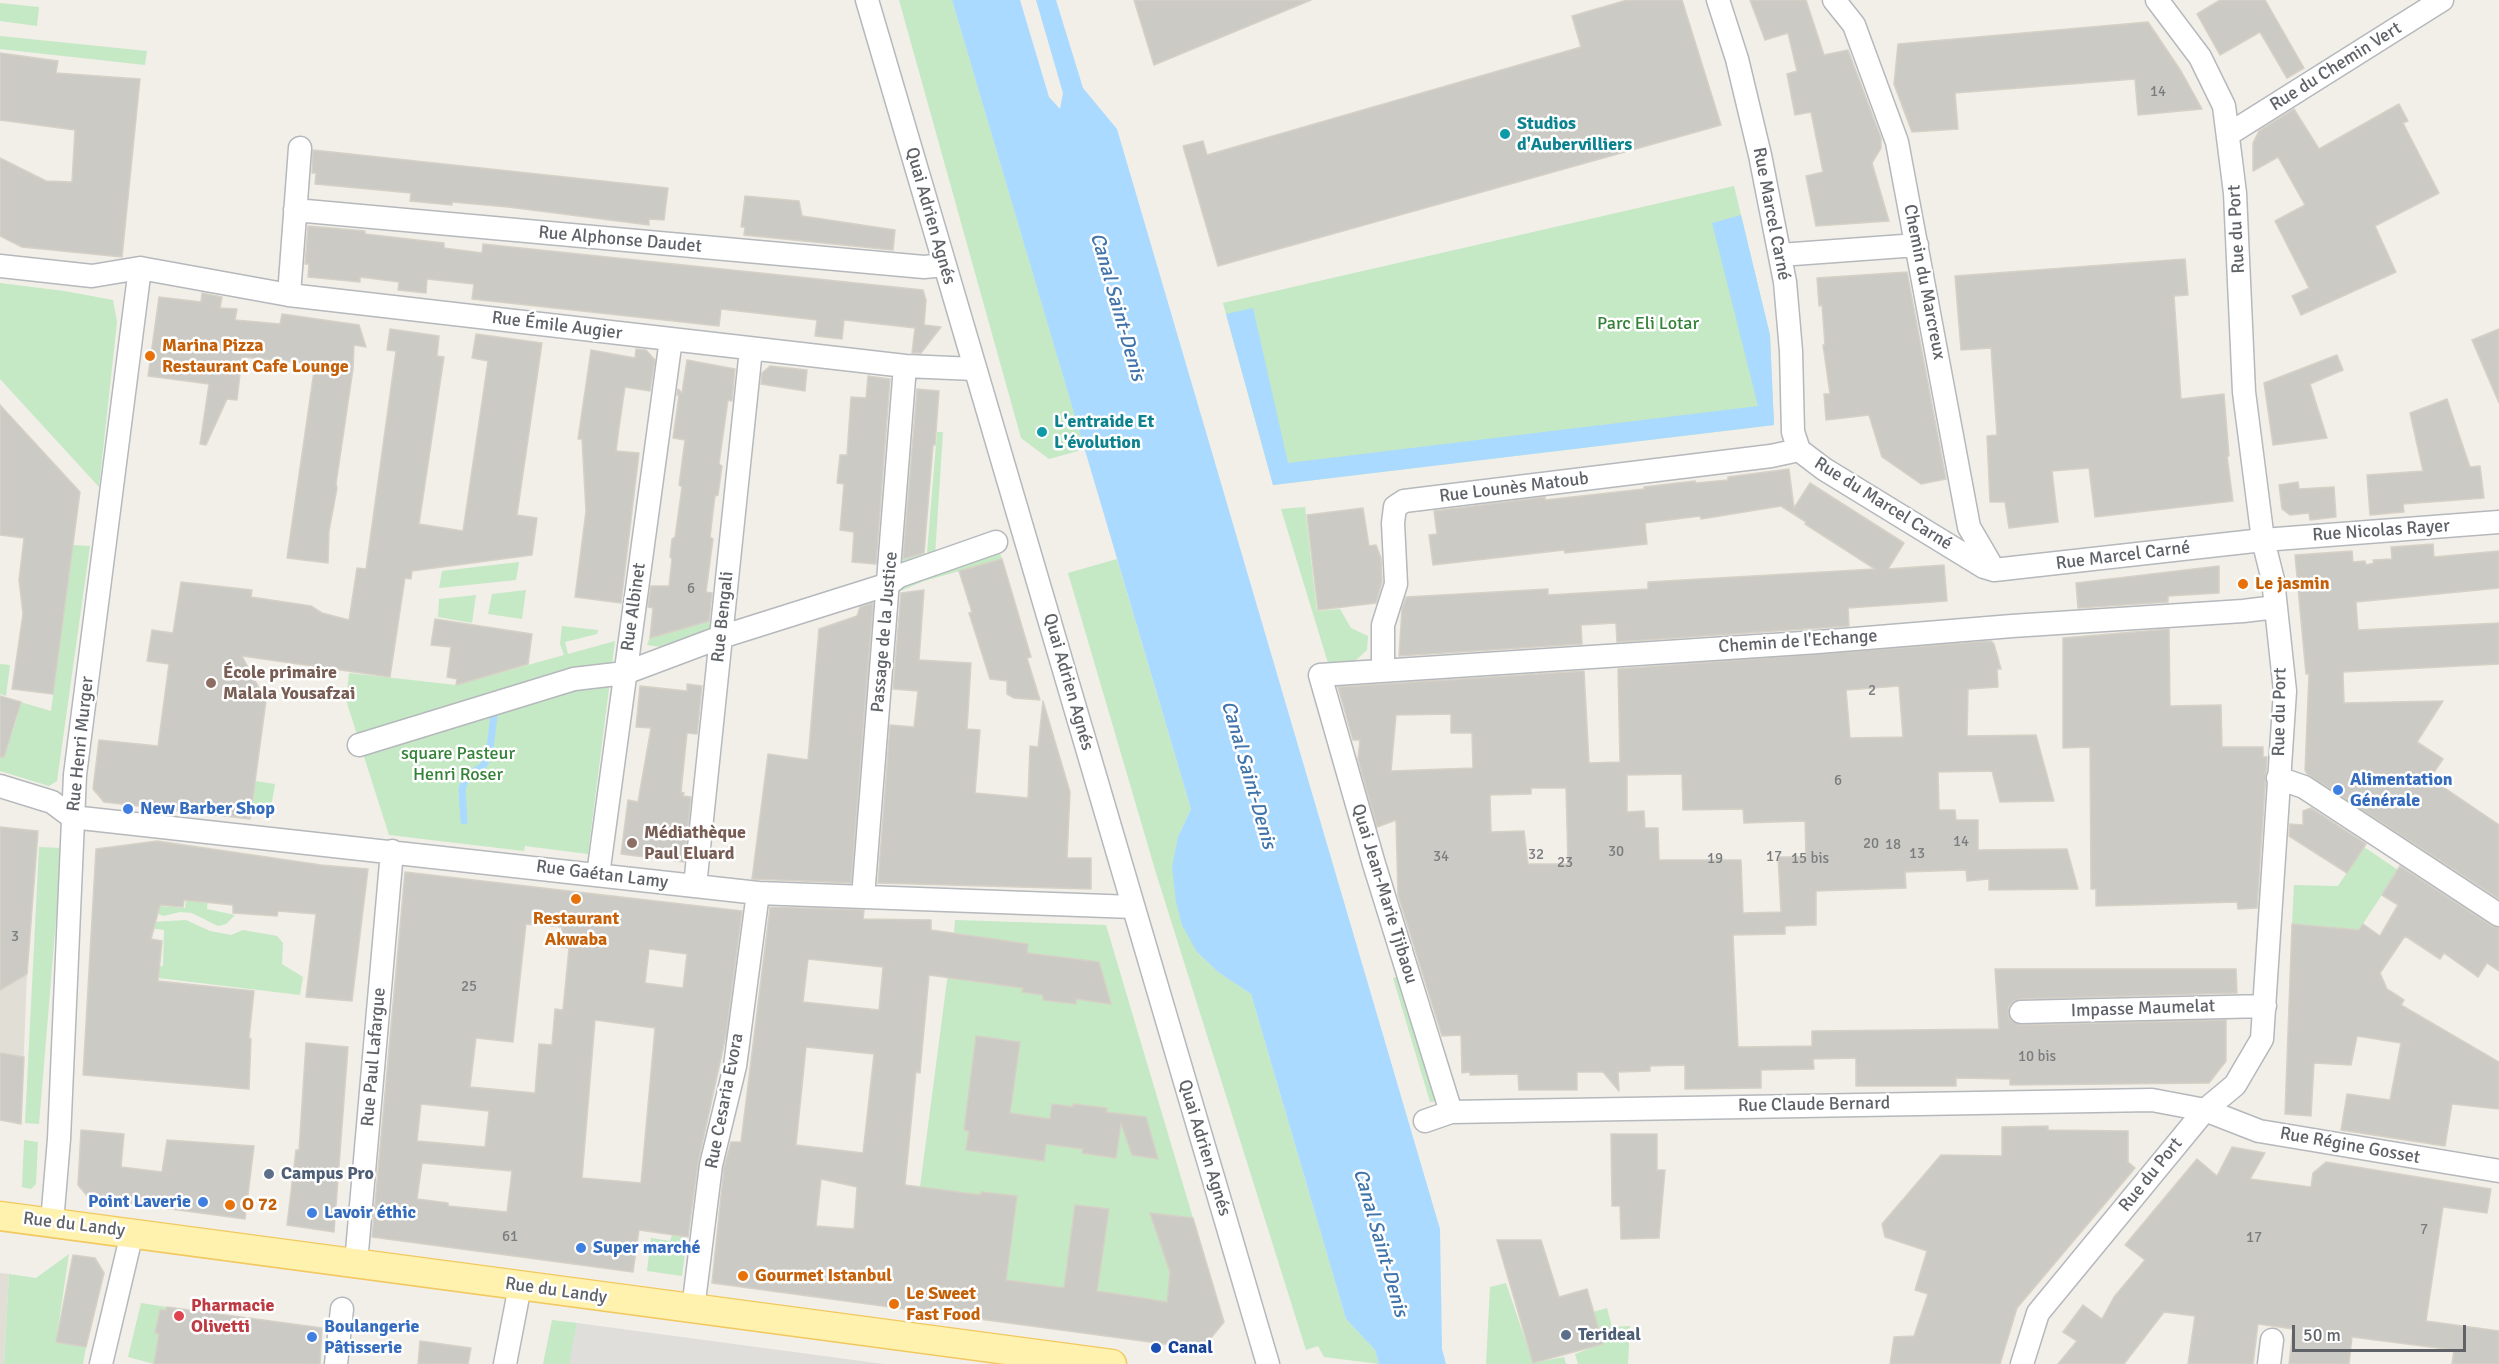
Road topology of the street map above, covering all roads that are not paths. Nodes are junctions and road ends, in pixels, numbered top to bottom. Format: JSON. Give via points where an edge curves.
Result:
{"nodes":[{"id":1,"x":867,"y":0,"type":"edge"},
{"id":2,"x":1718,"y":0,"type":"edge"},
{"id":3,"x":1834,"y":0,"type":"edge"},
{"id":4,"x":2157,"y":0,"type":"edge"},
{"id":5,"x":2442,"y":0,"type":"edge"},
{"id":6,"x":2229,"y":134,"type":"junction"},
{"id":7,"x":300,"y":148,"type":"dead end"},
{"id":8,"x":295,"y":210,"type":"junction"},
{"id":9,"x":1917,"y":245,"type":"junction"},
{"id":10,"x":1780,"y":255,"type":"junction"},
{"id":11,"x":945,"y":265,"type":"junction"},
{"id":12,"x":0,"y":266,"type":"edge"},
{"id":13,"x":140,"y":268,"type":"junction"},
{"id":14,"x":289,"y":295,"type":"junction"},
{"id":15,"x":670,"y":339,"type":"junction"},
{"id":16,"x":751,"y":349,"type":"junction"},
{"id":17,"x":905,"y":366,"type":"junction"},
{"id":18,"x":975,"y":369,"type":"junction"},
{"id":19,"x":1796,"y":441,"type":"junction"},
{"id":20,"x":2499,"y":522,"type":"edge"},
{"id":21,"x":2263,"y":540,"type":"junction"},
{"id":22,"x":996,"y":542,"type":"dead end"},
{"id":23,"x":1989,"y":569,"type":"junction"},
{"id":24,"x":889,"y":584,"type":"junction"},
{"id":25,"x":2276,"y":607,"type":"junction"},
{"id":26,"x":721,"y":637,"type":"junction"},
{"id":27,"x":1383,"y":670,"type":"junction"},
{"id":28,"x":625,"y":673,"type":"junction"},
{"id":29,"x":1320,"y":675,"type":"joint"},
{"id":30,"x":359,"y":745,"type":"dead end"},
{"id":31,"x":2278,"y":778,"type":"junction"},
{"id":32,"x":0,"y":786,"type":"edge"},
{"id":33,"x":72,"y":817,"type":"junction"},
{"id":34,"x":392,"y":851,"type":"junction"},
{"id":35,"x":598,"y":875,"type":"junction"},
{"id":36,"x":695,"y":886,"type":"junction"},
{"id":37,"x":758,"y":893,"type":"junction"},
{"id":38,"x":863,"y":897,"type":"junction"},
{"id":39,"x":1133,"y":907,"type":"junction"},
{"id":40,"x":2499,"y":915,"type":"edge"},
{"id":41,"x":2265,"y":1006,"type":"junction"},
{"id":42,"x":2021,"y":1012,"type":"dead end"},
{"id":43,"x":2205,"y":1110,"type":"junction"},
{"id":44,"x":1451,"y":1112,"type":"junction"},
{"id":45,"x":1425,"y":1121,"type":"dead end"},
{"id":46,"x":2499,"y":1171,"type":"edge"},
{"id":47,"x":0,"y":1216,"type":"edge"},
{"id":48,"x":52,"y":1222,"type":"junction"},
{"id":49,"x":132,"y":1233,"type":"junction"},
{"id":50,"x":356,"y":1263,"type":"junction"},
{"id":51,"x":520,"y":1286,"type":"junction"},
{"id":52,"x":342,"y":1309,"type":"dead end"},
{"id":53,"x":693,"y":1309,"type":"junction"},
{"id":54,"x":2272,"y":1340,"type":"dead end"},
{"id":55,"x":102,"y":1364,"type":"edge"},
{"id":56,"x":336,"y":1364,"type":"edge"},
{"id":57,"x":505,"y":1364,"type":"edge"},
{"id":58,"x":1112,"y":1364,"type":"edge"},
{"id":59,"x":1268,"y":1364,"type":"edge"},
{"id":60,"x":2022,"y":1364,"type":"edge"},
{"id":61,"x":2269,"y":1364,"type":"edge"}],
"edges":[{"from":1,"to":11,"type":"street","name":"Quai Adrien Agnés"},
{"from":2,"to":10,"type":"street","name":"Rue Marcel Carné","via":[[1751,115]]},
{"from":3,"to":9,"type":"street","name":"Chemin du Marcreux","via":[[1854,25],[1897,142]]},
{"from":4,"to":6,"type":"street","name":"Rue du Port","via":[[2200,57],[2224,106]]},
{"from":5,"to":6,"type":"street","name":"Rue du Chemin Vert"},
{"from":6,"to":21,"type":"street","name":"Rue du Port","via":[[2244,392]]},
{"from":7,"to":8,"type":"street"},
{"from":8,"to":11,"type":"street","name":"Rue Alphonse Daudet","via":[[924,267]]},
{"from":8,"to":14,"type":"street"},
{"from":9,"to":10,"type":"street"},
{"from":9,"to":23,"type":"street","name":"Chemin du Marcreux","via":[[1969,527]]},
{"from":10,"to":19,"type":"street","name":"Rue Marcel Carné"},
{"from":11,"to":18,"type":"street","name":"Quai Adrien Agnés"},
{"from":12,"to":13,"type":"street","name":"Rue Émile Augier","via":[[92,276]]},
{"from":13,"to":14,"type":"street","name":"Rue Émile Augier"},
{"from":13,"to":33,"type":"street","name":"Rue Henri Murger"},
{"from":14,"to":15,"type":"street","name":"Rue Émile Augier"},
{"from":15,"to":16,"type":"street","name":"Rue Émile Augier"},
{"from":15,"to":28,"type":"street","name":"Rue Albinet"},
{"from":16,"to":17,"type":"street","name":"Rue Émile Augier"},
{"from":16,"to":26,"type":"street","name":"Rue Bengali"},
{"from":17,"to":18,"type":"street","name":"Rue Émile Augier"},
{"from":17,"to":24,"type":"street","name":"Passage de la Justice"},
{"from":18,"to":39,"type":"street","name":"Quai Adrien Agnés"},
{"from":19,"to":23,"type":"street","name":"Rue du Marcel Carné","via":[[1824,469]]},
{"from":19,"to":27,"type":"street","name":"Rue Lounès Matoub","via":[[1759,457],[1404,501],[1395,507],[1393,523],[1396,584],[1383,625]]},
{"from":20,"to":21,"type":"street","name":"Rue Nicolas Rayer"},
{"from":21,"to":23,"type":"street","name":"Rue Marcel Carné"},
{"from":21,"to":25,"type":"street","name":"Rue du Port"},
{"from":22,"to":24,"type":"street","via":[[899,576]]},
{"from":24,"to":26,"type":"street"},
{"from":24,"to":38,"type":"street","name":"Passage de la Justice"},
{"from":25,"to":27,"type":"street","name":"Chemin de l'Echange"},
{"from":25,"to":31,"type":"street","name":"Rue du Port","via":[[2284,691]]},
{"from":26,"to":28,"type":"street"},
{"from":26,"to":36,"type":"street","name":"Rue Bengali"},
{"from":27,"to":29,"type":"street","name":"Chemin de l'Echange"},
{"from":28,"to":30,"type":"street","via":[[574,679]]},
{"from":28,"to":35,"type":"street","name":"Rue Albinet"},
{"from":29,"to":44,"type":"street","name":"Quai Jean-Marie Tjibaou"},
{"from":31,"to":40,"type":"street","via":[[2304,787]]},
{"from":31,"to":41,"type":"street","name":"Rue du Port"},
{"from":32,"to":33,"type":"street","via":[[52,802]]},
{"from":33,"to":34,"type":"street","name":"Rue Gaétan Lamy"},
{"from":33,"to":48,"type":"street","name":"Rue Henri Murger"},
{"from":34,"to":35,"type":"street","name":"Rue Gaétan Lamy"},
{"from":34,"to":50,"type":"street","name":"Rue Paul Lafargue"},
{"from":35,"to":36,"type":"street","name":"Rue Gaétan Lamy"},
{"from":36,"to":37,"type":"street","name":"Rue Gaétan Lamy"},
{"from":37,"to":38,"type":"street","name":"Rue Gaétan Lamy"},
{"from":37,"to":53,"type":"street","name":"Rue Cesaria Evora","via":[[735,1066],[711,1165]]},
{"from":38,"to":39,"type":"street","name":"Rue Gaétan Lamy"},
{"from":39,"to":59,"type":"street","name":"Quai Adrien Agnés"},
{"from":41,"to":42,"type":"street","name":"Impasse Maumelat"},
{"from":41,"to":43,"type":"street","name":"Rue du Port","via":[[2262,1039],[2235,1085]]},
{"from":43,"to":44,"type":"street","name":"Rue Claude Bernard","via":[[2152,1100]]},
{"from":43,"to":46,"type":"street","name":"Rue Régine Gosset","via":[[2259,1131]]},
{"from":43,"to":60,"type":"street","name":"Rue du Port","via":[[2038,1313]]},
{"from":44,"to":45,"type":"street","name":"Rue Claude Bernard"},
{"from":47,"to":48,"type":"main road","name":"Rue du Landy"},
{"from":48,"to":49,"type":"main road","name":"Rue du Landy"},
{"from":49,"to":50,"type":"main road","name":"Rue du Landy"},
{"from":49,"to":55,"type":"street"},
{"from":50,"to":51,"type":"main road","name":"Rue du Landy"},
{"from":51,"to":53,"type":"main road","name":"Rue du Landy"},
{"from":51,"to":57,"type":"street"},
{"from":52,"to":56,"type":"street"},
{"from":53,"to":58,"type":"main road","name":"Rue du Landy"},
{"from":54,"to":61,"type":"street"}]}
